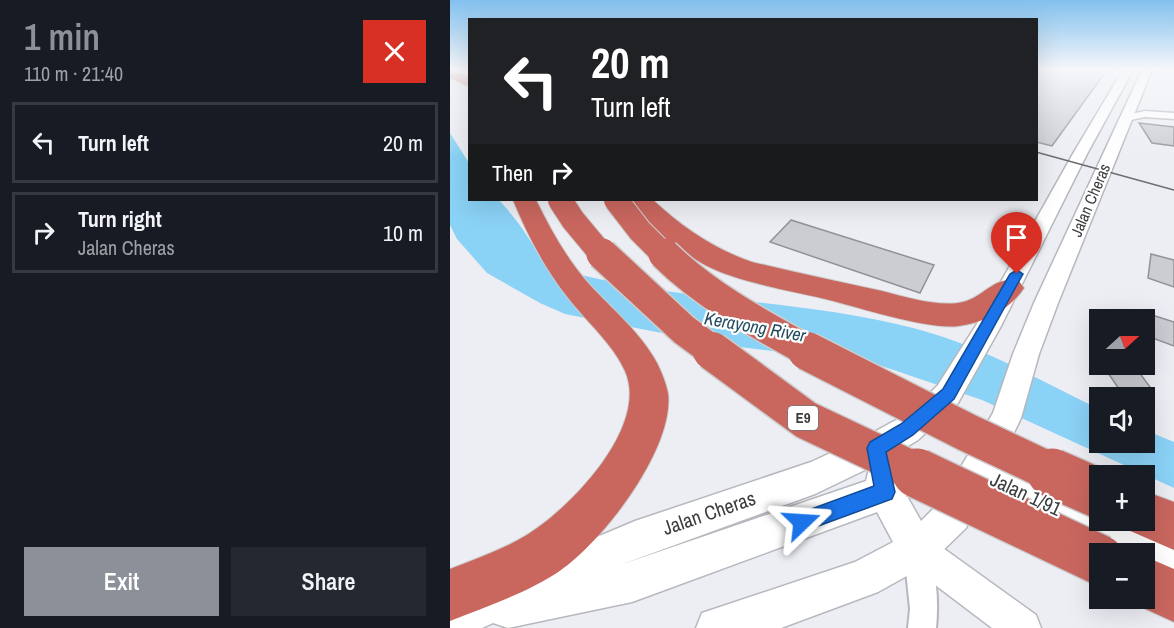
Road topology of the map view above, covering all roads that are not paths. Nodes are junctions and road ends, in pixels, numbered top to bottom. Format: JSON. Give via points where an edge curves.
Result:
{"nodes":[{"id":1,"x":1111,"y":99,"type":"edge"},
{"id":2,"x":1133,"y":99,"type":"edge"},
{"id":3,"x":1129,"y":108,"type":"junction"},
{"id":4,"x":1174,"y":115,"type":"edge"},
{"id":5,"x":525,"y":201,"type":"edge"},
{"id":6,"x":561,"y":201,"type":"edge"},
{"id":7,"x":616,"y":201,"type":"edge"},
{"id":8,"x":641,"y":201,"type":"edge"},
{"id":9,"x":1009,"y":288,"type":"junction"},
{"id":10,"x":1003,"y":422,"type":"junction"},
{"id":11,"x":876,"y":448,"type":"junction"},
{"id":12,"x":976,"y":472,"type":"junction"},
{"id":13,"x":1089,"y":489,"type":"edge"},
{"id":14,"x":885,"y":492,"type":"junction"},
{"id":15,"x":1043,"y":502,"type":"junction"},
{"id":16,"x":1155,"y":518,"type":"edge"},
{"id":17,"x":1174,"y":526,"type":"edge"},
{"id":18,"x":917,"y":550,"type":"junction"},
{"id":19,"x":1089,"y":555,"type":"edge"},
{"id":20,"x":1174,"y":562,"type":"edge"},
{"id":21,"x":1155,"y":587,"type":"edge"},
{"id":22,"x":1174,"y":596,"type":"edge"},
{"id":23,"x":454,"y":610,"type":"edge"},
{"id":24,"x":779,"y":620,"type":"edge"},
{"id":25,"x":717,"y":628,"type":"edge"},
{"id":26,"x":922,"y":628,"type":"edge"},
{"id":27,"x":1023,"y":628,"type":"edge"}],
"edges":[{"from":1,"to":9,"type":"main road","name":"Jalan Cheras"},
{"from":2,"to":3,"type":"main road","name":"Jalan Cheras"},
{"from":3,"to":4,"type":"street"},
{"from":3,"to":4,"type":"street","via":[[1145,114]]},
{"from":3,"to":10,"type":"main road","name":"Jalan Cheras","via":[[1026,354]]},
{"from":5,"to":23,"type":"highway","via":[[548,248],[569,279],[627,345],[645,374],[647,420],[635,448],[601,500],[577,526],[543,554]]},
{"from":6,"to":19,"type":"highway","number":"E9","bridge":true,"via":[[610,264],[684,330],[806,420]]},
{"from":7,"to":13,"type":"highway","bridge":true,"via":[[677,266],[777,336],[1021,461]]},
{"from":8,"to":9,"type":"highway","via":[[666,227],[716,259],[746,270],[923,312],[958,315],[988,306]]},
{"from":9,"to":11,"type":"main road","name":"Jalan Cheras","via":[[948,394],[907,430]]},
{"from":10,"to":12,"type":"main road","name":"Jalan Cheras"},
{"from":10,"to":15,"type":"main road","via":[[1016,463]]},
{"from":11,"to":14,"type":"main road"},
{"from":11,"to":23,"type":"main road","name":"Jalan Cheras","via":[[815,477],[635,539]]},
{"from":12,"to":14,"type":"main road","via":[[955,466],[929,467]]},
{"from":12,"to":15,"type":"street","name":"Jalan 1/91"},
{"from":12,"to":18,"type":"main road","name":"Jalan Cheras","via":[[953,515]]},
{"from":14,"to":18,"type":"main road"},
{"from":14,"to":23,"type":"main road","via":[[632,582]]},
{"from":15,"to":20,"type":"street","name":"Jalan 1/91"},
{"from":16,"to":17,"type":"highway"},
{"from":18,"to":24,"type":"main road","name":"Jalan Cheras"},
{"from":18,"to":26,"type":"street","via":[[924,609]]},
{"from":18,"to":27,"type":"street"},
{"from":21,"to":22,"type":"highway"},
{"from":24,"to":25,"type":"main road","name":"Jalan Cheras"}]}
